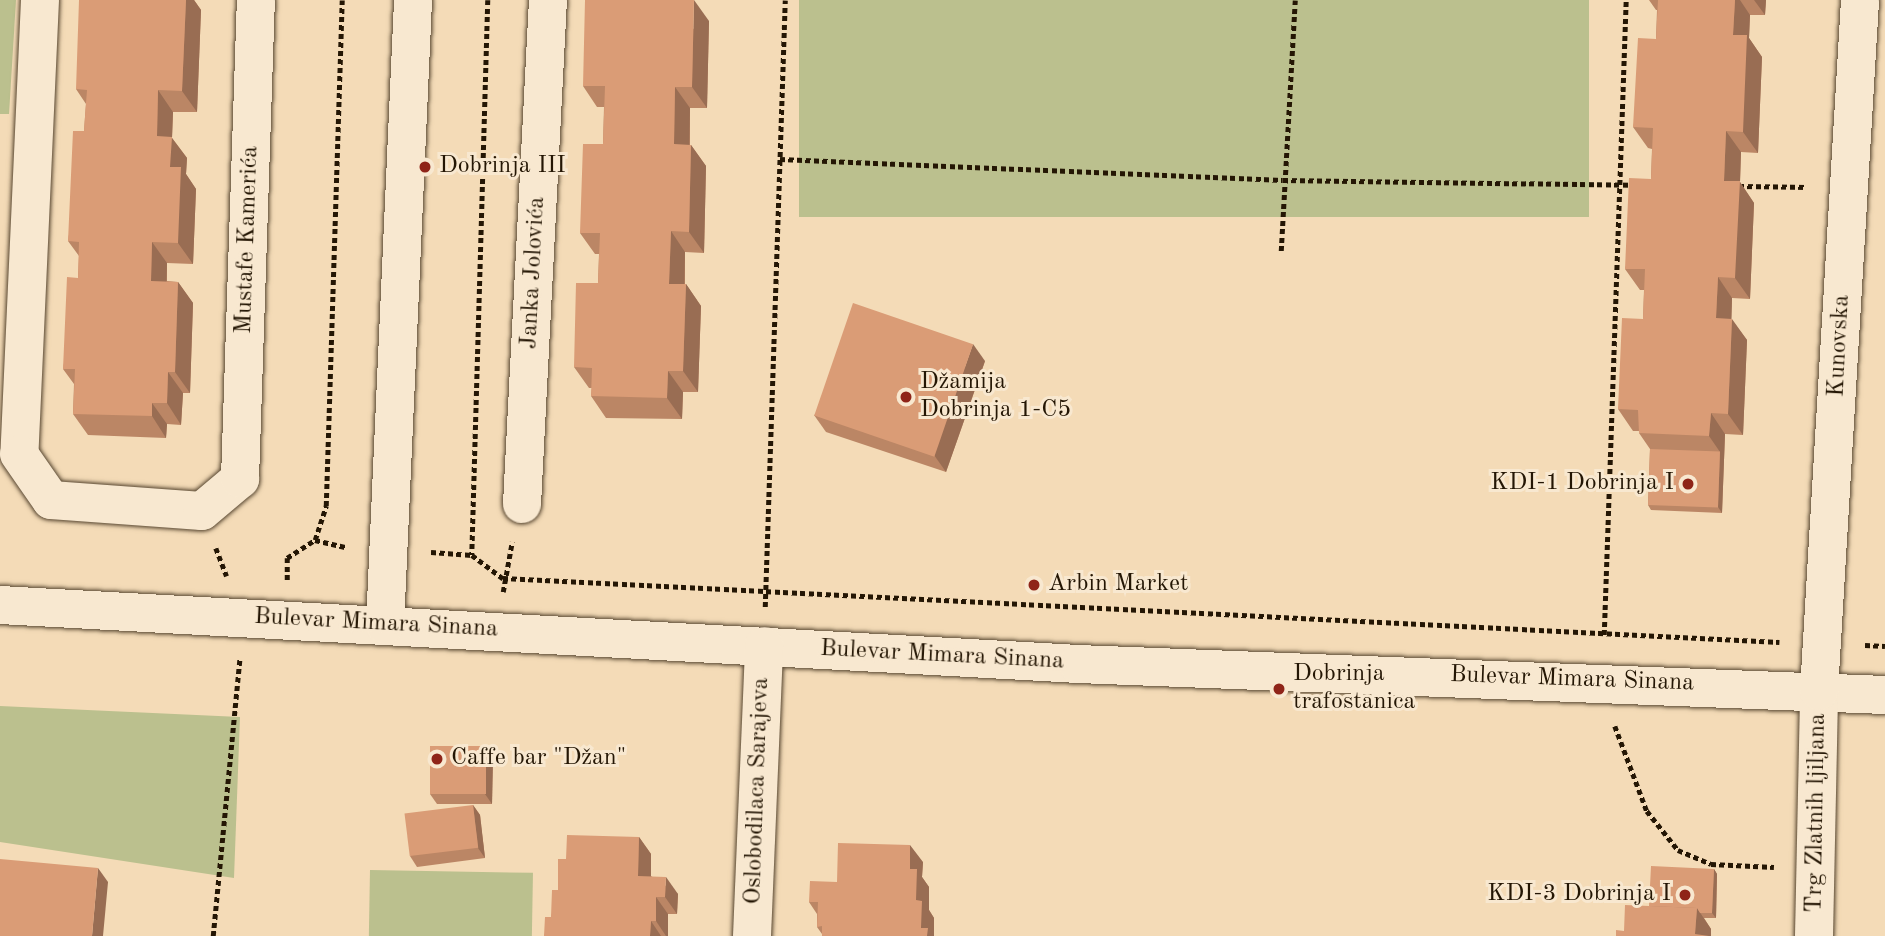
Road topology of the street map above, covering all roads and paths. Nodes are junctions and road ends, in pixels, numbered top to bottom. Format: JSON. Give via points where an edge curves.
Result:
{"nodes":[{"id":1,"x":40,"y":0,"type":"edge"},
{"id":2,"x":256,"y":0,"type":"edge"},
{"id":3,"x":342,"y":0,"type":"edge"},
{"id":4,"x":412,"y":0,"type":"edge"},
{"id":5,"x":488,"y":0,"type":"edge"},
{"id":6,"x":548,"y":0,"type":"edge"},
{"id":7,"x":785,"y":0,"type":"edge"},
{"id":8,"x":1295,"y":0,"type":"edge"},
{"id":9,"x":1626,"y":0,"type":"edge"},
{"id":10,"x":1860,"y":0,"type":"edge"},
{"id":11,"x":780,"y":159,"type":"junction"},
{"id":12,"x":1283,"y":180,"type":"junction"},
{"id":13,"x":1620,"y":184,"type":"junction"},
{"id":14,"x":1647,"y":185,"type":"edge"},
{"id":15,"x":1728,"y":186,"type":"edge"},
{"id":16,"x":1849,"y":188,"type":"junction"},
{"id":17,"x":1281,"y":251,"type":"dead end"},
{"id":18,"x":522,"y":504,"type":"joint"},
{"id":19,"x":202,"y":511,"type":"junction"},
{"id":20,"x":503,"y":578,"type":"junction"},
{"id":21,"x":765,"y":591,"type":"junction"},
{"id":22,"x":0,"y":605,"type":"edge"},
{"id":23,"x":244,"y":617,"type":"junction"},
{"id":24,"x":287,"y":620,"type":"junction"},
{"id":25,"x":385,"y":625,"type":"junction"},
{"id":26,"x":503,"y":631,"type":"junction"},
{"id":27,"x":1604,"y":633,"type":"junction"},
{"id":28,"x":1824,"y":641,"type":"junction"},
{"id":29,"x":764,"y":646,"type":"junction"},
{"id":30,"x":1885,"y":646,"type":"edge"},
{"id":31,"x":1603,"y":681,"type":"junction"},
{"id":32,"x":1819,"y":691,"type":"junction"},
{"id":33,"x":1885,"y":695,"type":"edge"},
{"id":34,"x":1816,"y":862,"type":"junction"},
{"id":35,"x":213,"y":936,"type":"edge"},
{"id":36,"x":752,"y":936,"type":"edge"},
{"id":37,"x":1814,"y":936,"type":"edge"}],
"edges":[{"from":1,"to":19,"type":"street","via":[[19,454],[51,500]]},
{"from":2,"to":19,"type":"street","name":"Mustafe Kamerića","via":[[240,479]]},
{"from":3,"to":24,"type":"path","via":[[326,506],[315,540],[287,558]]},
{"from":4,"to":25,"type":"street"},
{"from":5,"to":20,"type":"path","via":[[472,555]]},
{"from":6,"to":18,"type":"street","name":"Janka Jolovića"},
{"from":7,"to":11,"type":"path"},
{"from":8,"to":12,"type":"path"},
{"from":9,"to":13,"type":"path"},
{"from":10,"to":16,"type":"street","name":"Kunovska"},
{"from":11,"to":12,"type":"path"},
{"from":11,"to":21,"type":"path"},
{"from":12,"to":13,"type":"path"},
{"from":12,"to":17,"type":"path"},
{"from":13,"to":14,"type":"path"},
{"from":13,"to":27,"type":"path"},
{"from":15,"to":16,"type":"path"},
{"from":16,"to":28,"type":"street","name":"Kunovska"},
{"from":18,"to":20,"type":"path"},
{"from":19,"to":23,"type":"path"},
{"from":20,"to":21,"type":"path"},
{"from":20,"to":26,"type":"path"},
{"from":21,"to":27,"type":"path"},
{"from":21,"to":29,"type":"path"},
{"from":22,"to":23,"type":"street","name":"Bulevar Mimara Sinana"},
{"from":23,"to":24,"type":"street","name":"Bulevar Mimara Sinana"},
{"from":23,"to":35,"type":"path"},
{"from":24,"to":25,"type":"street","name":"Bulevar Mimara Sinana"},
{"from":25,"to":26,"type":"street","name":"Bulevar Mimara Sinana"},
{"from":26,"to":29,"type":"street","name":"Bulevar Mimara Sinana"},
{"from":27,"to":28,"type":"path"},
{"from":27,"to":31,"type":"path"},
{"from":28,"to":30,"type":"path"},
{"from":28,"to":32,"type":"street","name":"Kunovska"},
{"from":29,"to":31,"type":"street","name":"Bulevar Mimara Sinana","via":[[1078,664]]},
{"from":29,"to":36,"type":"street","name":"Oslobodilaca Sarajeva"},
{"from":31,"to":32,"type":"street","name":"Bulevar Mimara Sinana"},
{"from":31,"to":34,"type":"path","via":[[1623,755],[1647,811],[1678,850],[1711,864],[1780,867]]},
{"from":32,"to":33,"type":"street","name":"Bulevar Mimara Sinana"},
{"from":32,"to":34,"type":"street","name":"Trg Zlatnih ljiljana"},
{"from":34,"to":37,"type":"street","name":"Trg Zlatnih ljiljana"}]}
